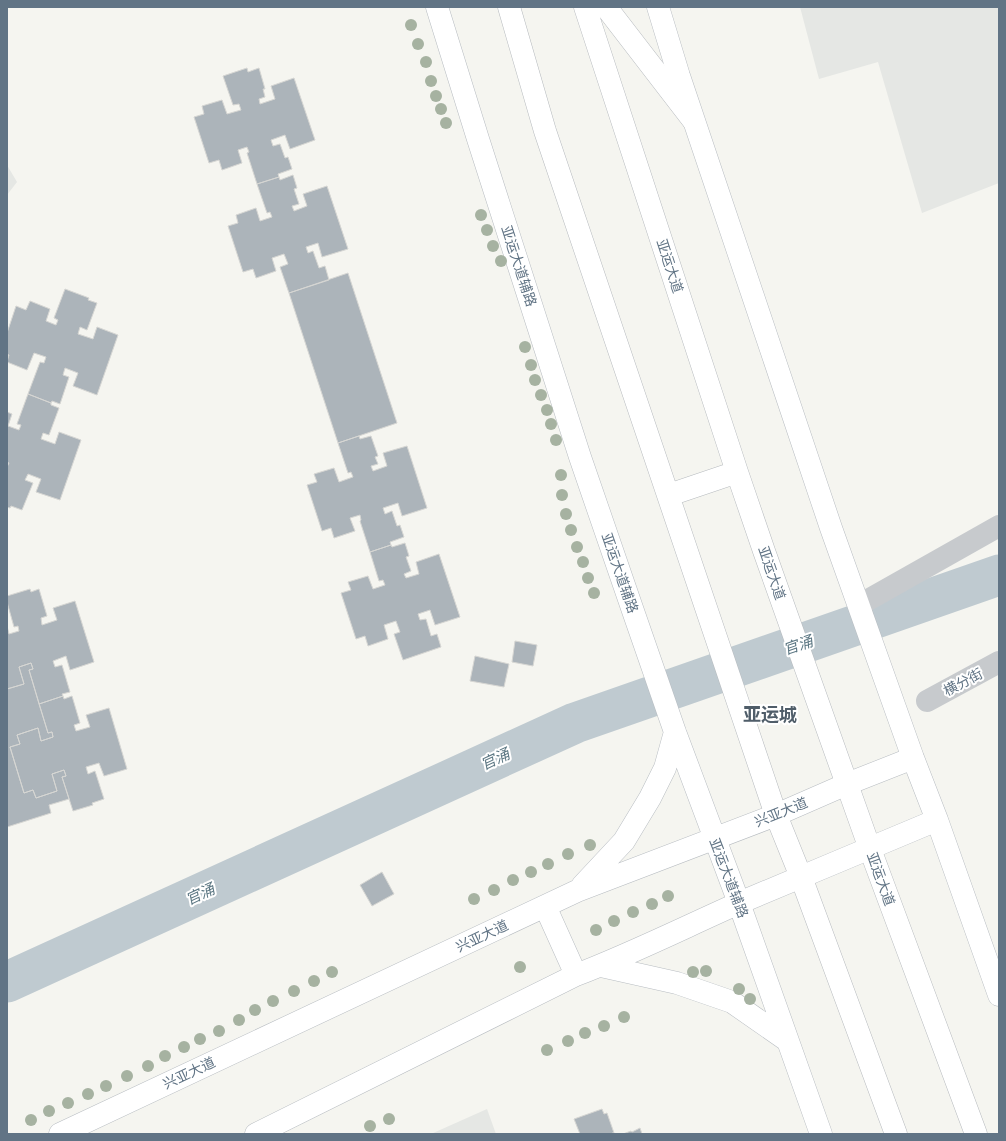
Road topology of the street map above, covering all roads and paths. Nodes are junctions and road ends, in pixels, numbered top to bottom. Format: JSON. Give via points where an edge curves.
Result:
{"nodes":[{"id":1,"x":436,"y":7,"type":"edge"},
{"id":2,"x":509,"y":7,"type":"edge"},
{"id":3,"x":585,"y":7,"type":"edge"},
{"id":4,"x":606,"y":7,"type":"edge"},
{"id":5,"x":658,"y":7,"type":"edge"},
{"id":6,"x":693,"y":120,"type":"junction"},
{"id":7,"x":737,"y":472,"type":"junction"},
{"id":8,"x":669,"y":495,"type":"junction"},
{"id":9,"x":999,"y":526,"type":"edge"},
{"id":10,"x":859,"y":605,"type":"junction"},
{"id":11,"x":999,"y":662,"type":"edge"},
{"id":12,"x":927,"y":701,"type":"dead end"},
{"id":13,"x":675,"y":732,"type":"junction"},
{"id":14,"x":913,"y":758,"type":"junction"},
{"id":15,"x":847,"y":784,"type":"junction"},
{"id":16,"x":776,"y":815,"type":"junction"},
{"id":17,"x":937,"y":820,"type":"junction"},
{"id":18,"x":714,"y":838,"type":"junction"},
{"id":19,"x":870,"y":849,"type":"junction"},
{"id":20,"x":801,"y":877,"type":"junction"},
{"id":21,"x":577,"y":891,"type":"junction"},
{"id":22,"x":739,"y":903,"type":"junction"},
{"id":23,"x":545,"y":906,"type":"junction"},
{"id":24,"x":601,"y":966,"type":"junction"},
{"id":25,"x":576,"y":975,"type":"junction"},
{"id":26,"x":999,"y":995,"type":"edge"},
{"id":27,"x":788,"y":1041,"type":"junction"},
{"id":28,"x":60,"y":1134,"type":"edge"},
{"id":29,"x":256,"y":1134,"type":"edge"},
{"id":30,"x":821,"y":1134,"type":"edge"},
{"id":31,"x":896,"y":1134,"type":"edge"},
{"id":32,"x":976,"y":1134,"type":"edge"}],
"edges":[{"from":1,"to":13,"type":"main road","name":"亚运大道辅路","via":[[578,450]]},
{"from":2,"to":8,"type":"main road","via":[[546,130]]},
{"from":3,"to":7,"type":"main road","name":"亚运大道"},
{"from":4,"to":6,"type":"main road"},
{"from":5,"to":6,"type":"main road"},
{"from":6,"to":10,"type":"main road"},
{"from":7,"to":8,"type":"main road"},
{"from":7,"to":15,"type":"main road","name":"亚运大道"},
{"from":8,"to":16,"type":"main road"},
{"from":9,"to":10,"type":"street"},
{"from":10,"to":14,"type":"main road"},
{"from":11,"to":12,"type":"street","name":"横分街"},
{"from":13,"to":18,"type":"main road","name":"亚运大道辅路"},
{"from":13,"to":21,"type":"main road","via":[[665,768],[624,841]]},
{"from":14,"to":15,"type":"main road","name":"兴亚大道"},
{"from":14,"to":17,"type":"main road"},
{"from":15,"to":16,"type":"main road","name":"兴亚大道"},
{"from":15,"to":19,"type":"main road","name":"亚运大道"},
{"from":16,"to":18,"type":"main road","name":"兴亚大道"},
{"from":16,"to":20,"type":"main road"},
{"from":17,"to":19,"type":"main road"},
{"from":17,"to":26,"type":"main road"},
{"from":18,"to":21,"type":"main road","name":"兴亚大道"},
{"from":18,"to":22,"type":"main road","name":"亚运大道辅路"},
{"from":19,"to":20,"type":"main road"},
{"from":19,"to":32,"type":"main road","name":"亚运大道"},
{"from":20,"to":22,"type":"main road"},
{"from":20,"to":31,"type":"main road"},
{"from":21,"to":23,"type":"main road","name":"兴亚大道"},
{"from":22,"to":24,"type":"main road"},
{"from":22,"to":27,"type":"main road","name":"亚运大道辅路"},
{"from":23,"to":25,"type":"main road"},
{"from":23,"to":28,"type":"main road","name":"兴亚大道"},
{"from":24,"to":25,"type":"main road"},
{"from":24,"to":27,"type":"main road","via":[[677,983],[732,1002]]},
{"from":25,"to":29,"type":"main road"},
{"from":27,"to":30,"type":"main road","name":"亚运大道辅路"}]}
